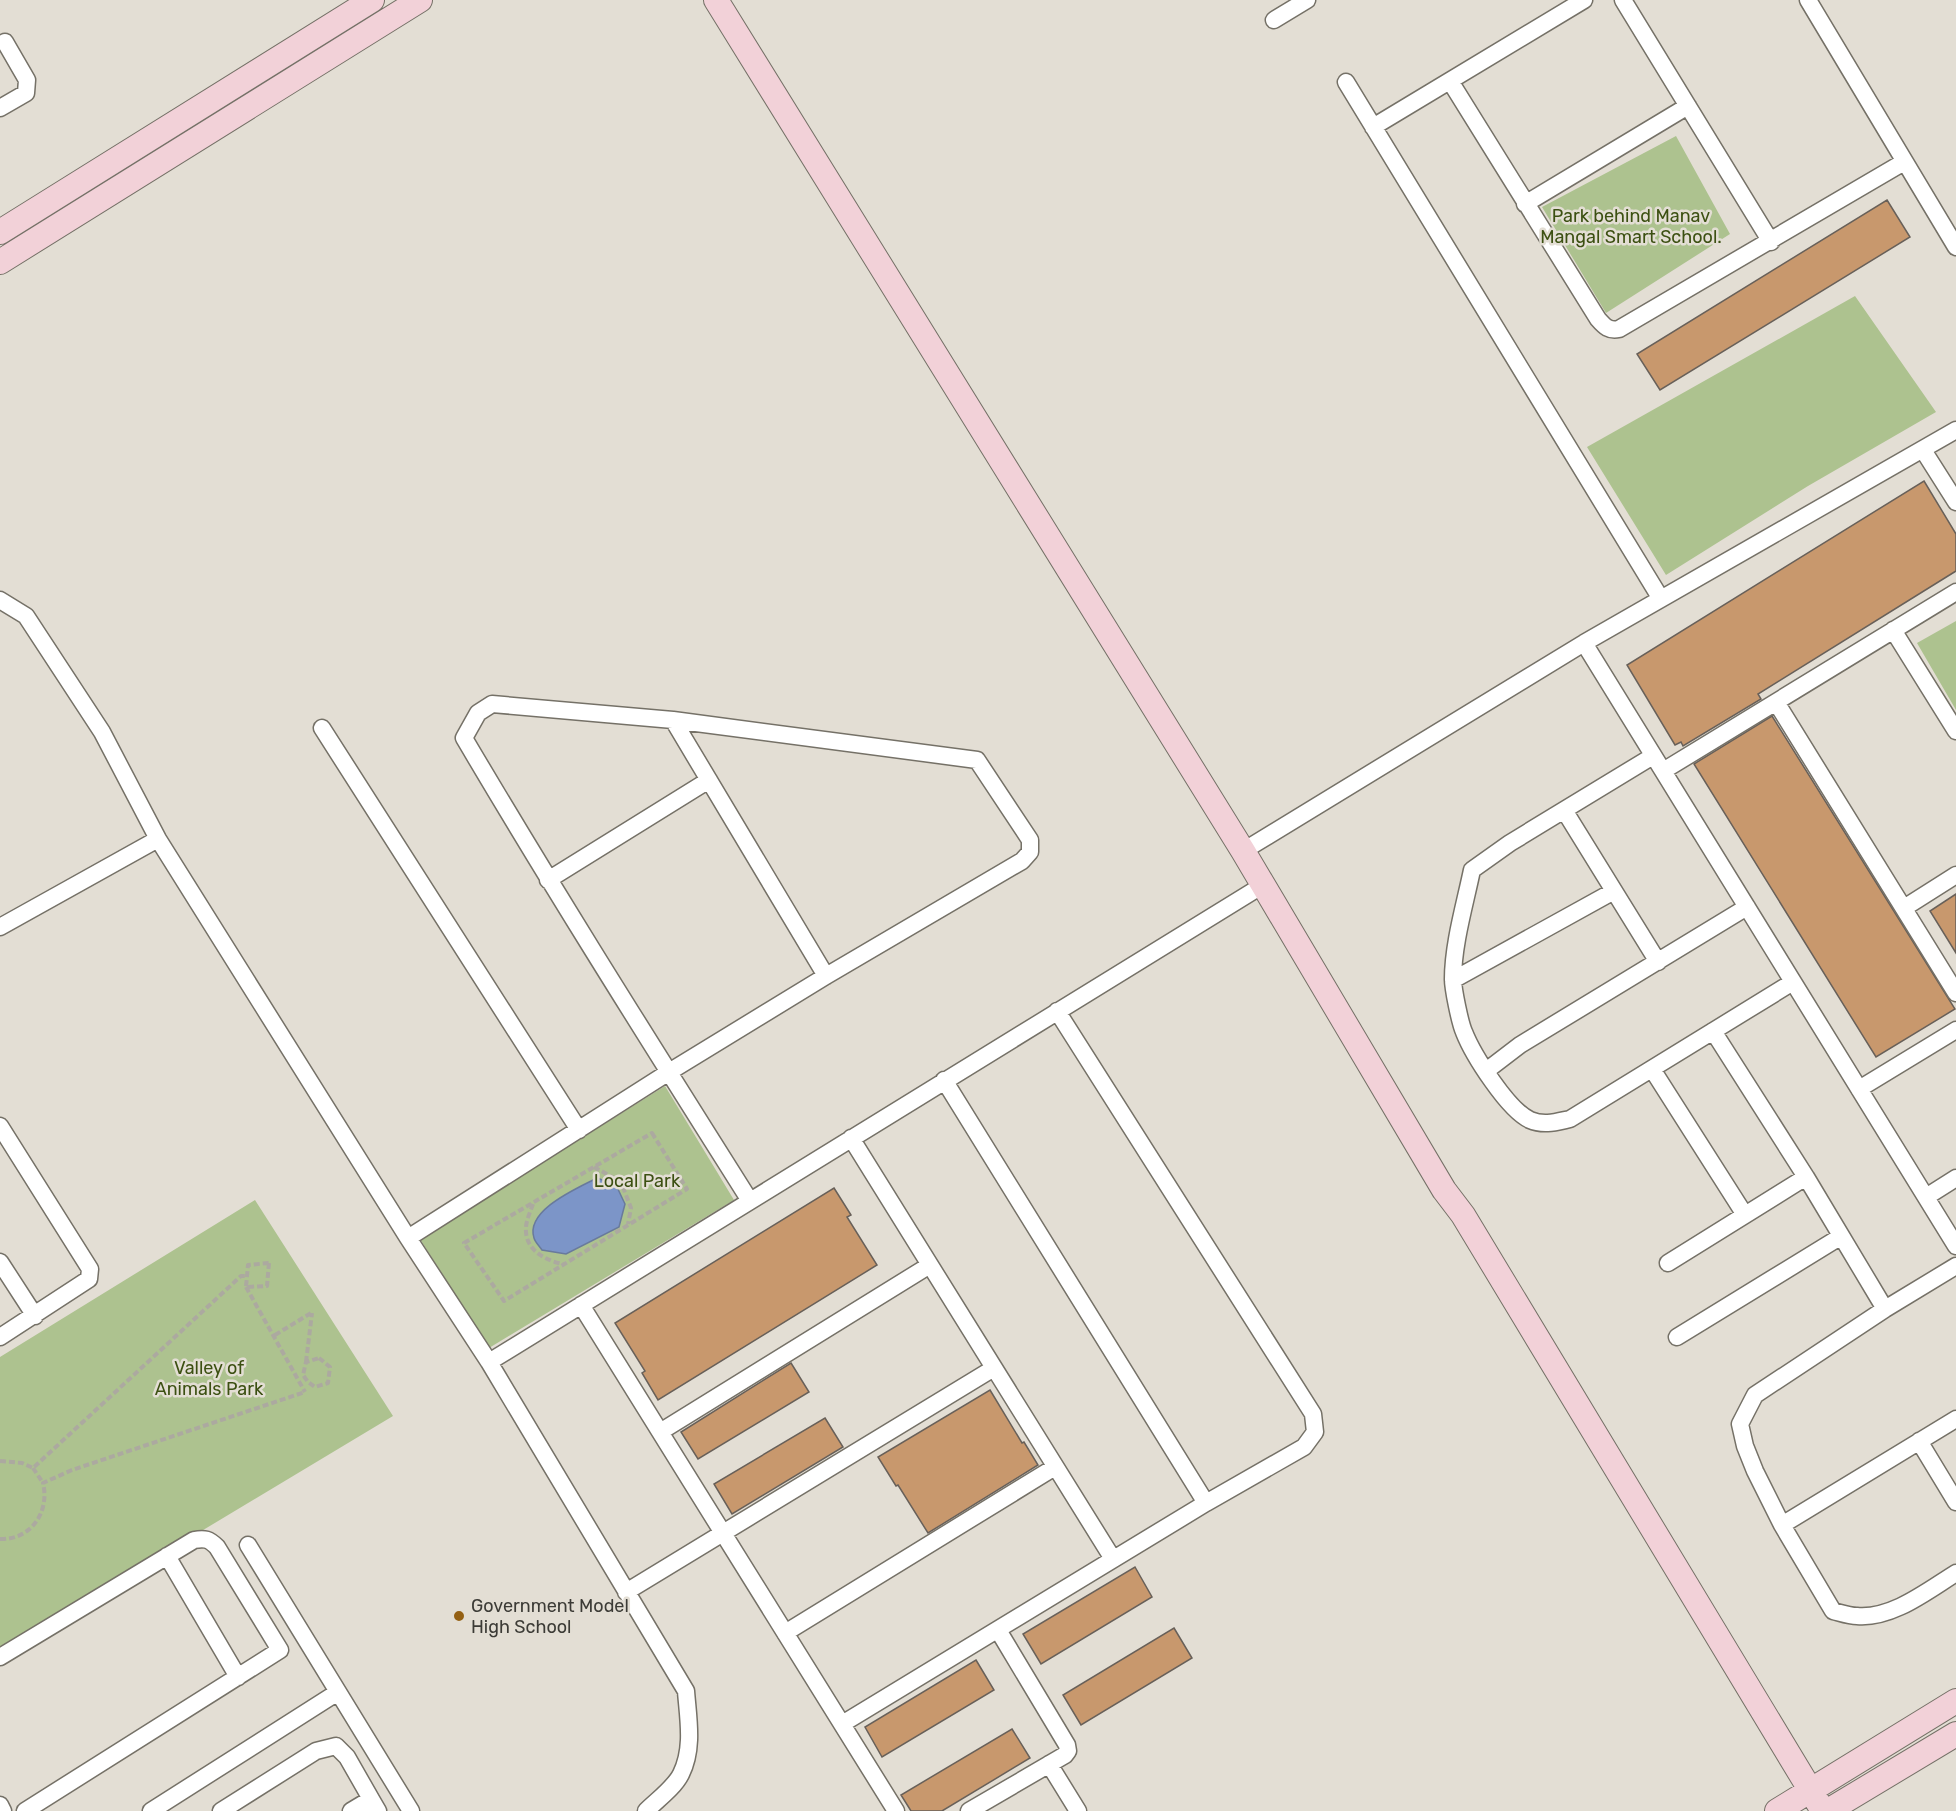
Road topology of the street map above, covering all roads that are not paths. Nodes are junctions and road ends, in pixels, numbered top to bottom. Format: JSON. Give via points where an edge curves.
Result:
{"nodes":[{"id":1,"x":372,"y":0,"type":"edge"},
{"id":2,"x":420,"y":0,"type":"edge"},
{"id":3,"x":716,"y":0,"type":"edge"},
{"id":4,"x":1307,"y":0,"type":"edge"},
{"id":5,"x":1584,"y":0,"type":"edge"},
{"id":6,"x":1623,"y":0,"type":"edge"},
{"id":7,"x":1808,"y":0,"type":"edge"},
{"id":8,"x":1274,"y":20,"type":"dead end"},
{"id":9,"x":2,"y":41,"type":"edge"},
{"id":10,"x":1450,"y":81,"type":"junction"},
{"id":11,"x":1346,"y":82,"type":"dead end"},
{"id":12,"x":1688,"y":106,"type":"junction"},
{"id":13,"x":0,"y":108,"type":"edge"},
{"id":14,"x":1373,"y":127,"type":"junction"},
{"id":15,"x":1904,"y":162,"type":"junction"},
{"id":16,"x":1525,"y":204,"type":"junction"},
{"id":17,"x":0,"y":232,"type":"edge"},
{"id":18,"x":1771,"y":242,"type":"junction"},
{"id":19,"x":1956,"y":247,"type":"edge"},
{"id":20,"x":0,"y":262,"type":"edge"},
{"id":21,"x":1956,"y":430,"type":"edge"},
{"id":22,"x":1923,"y":450,"type":"junction"},
{"id":23,"x":1956,"y":502,"type":"edge"},
{"id":24,"x":1956,"y":592,"type":"edge"},
{"id":25,"x":1661,"y":599,"type":"junction"},
{"id":26,"x":0,"y":600,"type":"edge"},
{"id":27,"x":1893,"y":630,"type":"junction"},
{"id":28,"x":1584,"y":643,"type":"junction"},
{"id":29,"x":1776,"y":702,"type":"junction"},
{"id":30,"x":673,"y":720,"type":"junction"},
{"id":31,"x":322,"y":728,"type":"dead end"},
{"id":32,"x":1956,"y":731,"type":"edge"},
{"id":33,"x":1653,"y":756,"type":"junction"},
{"id":34,"x":1663,"y":771,"type":"junction"},
{"id":35,"x":709,"y":780,"type":"junction"},
{"id":36,"x":1564,"y":810,"type":"junction"},
{"id":37,"x":158,"y":839,"type":"junction"},
{"id":38,"x":1243,"y":851,"type":"junction"},
{"id":39,"x":1956,"y":875,"type":"edge"},
{"id":40,"x":548,"y":880,"type":"junction"},
{"id":41,"x":1263,"y":885,"type":"junction"},
{"id":42,"x":1614,"y":891,"type":"junction"},
{"id":43,"x":1747,"y":907,"type":"junction"},
{"id":44,"x":1904,"y":908,"type":"junction"},
{"id":45,"x":0,"y":927,"type":"edge"},
{"id":46,"x":1658,"y":962,"type":"junction"},
{"id":47,"x":826,"y":976,"type":"junction"},
{"id":48,"x":1452,"y":980,"type":"junction"},
{"id":49,"x":1793,"y":982,"type":"junction"},
{"id":50,"x":1956,"y":993,"type":"edge"},
{"id":51,"x":1057,"y":1011,"type":"junction"},
{"id":52,"x":1956,"y":1030,"type":"edge"},
{"id":53,"x":1713,"y":1031,"type":"junction"},
{"id":54,"x":1652,"y":1069,"type":"junction"},
{"id":55,"x":1486,"y":1071,"type":"junction"},
{"id":56,"x":669,"y":1072,"type":"junction"},
{"id":57,"x":945,"y":1080,"type":"junction"},
{"id":58,"x":1859,"y":1089,"type":"junction"},
{"id":59,"x":0,"y":1126,"type":"edge"},
{"id":60,"x":579,"y":1130,"type":"junction"},
{"id":61,"x":851,"y":1138,"type":"junction"},
{"id":62,"x":1806,"y":1178,"type":"junction"},
{"id":63,"x":1956,"y":1179,"type":"edge"},
{"id":64,"x":1926,"y":1197,"type":"junction"},
{"id":65,"x":750,"y":1201,"type":"junction"},
{"id":66,"x":1745,"y":1215,"type":"junction"},
{"id":67,"x":1840,"y":1237,"type":"junction"},
{"id":68,"x":408,"y":1239,"type":"junction"},
{"id":69,"x":1956,"y":1246,"type":"edge"},
{"id":70,"x":0,"y":1262,"type":"edge"},
{"id":71,"x":1668,"y":1263,"type":"dead end"},
{"id":72,"x":930,"y":1264,"type":"junction"},
{"id":73,"x":1956,"y":1266,"type":"edge"},
{"id":74,"x":581,"y":1305,"type":"junction"},
{"id":75,"x":1885,"y":1309,"type":"junction"},
{"id":76,"x":34,"y":1316,"type":"junction"},
{"id":77,"x":0,"y":1337,"type":"edge"},
{"id":78,"x":1677,"y":1337,"type":"dead end"},
{"id":79,"x":489,"y":1362,"type":"junction"},
{"id":80,"x":994,"y":1368,"type":"junction"},
{"id":81,"x":1956,"y":1419,"type":"edge"},
{"id":82,"x":660,"y":1432,"type":"junction"},
{"id":83,"x":1919,"y":1441,"type":"junction"},
{"id":84,"x":1055,"y":1467,"type":"junction"},
{"id":85,"x":1956,"y":1502,"type":"edge"},
{"id":86,"x":1206,"y":1503,"type":"junction"},
{"id":87,"x":1782,"y":1525,"type":"junction"},
{"id":88,"x":723,"y":1533,"type":"junction"},
{"id":89,"x":248,"y":1545,"type":"dead end"},
{"id":90,"x":167,"y":1556,"type":"junction"},
{"id":91,"x":1113,"y":1559,"type":"junction"},
{"id":92,"x":1956,"y":1573,"type":"edge"},
{"id":93,"x":626,"y":1592,"type":"junction"},
{"id":94,"x":998,"y":1630,"type":"junction"},
{"id":95,"x":785,"y":1633,"type":"junction"},
{"id":96,"x":0,"y":1657,"type":"edge"},
{"id":97,"x":238,"y":1677,"type":"junction"},
{"id":98,"x":338,"y":1692,"type":"junction"},
{"id":99,"x":1956,"y":1701,"type":"edge"},
{"id":100,"x":842,"y":1724,"type":"junction"},
{"id":101,"x":1956,"y":1734,"type":"edge"},
{"id":102,"x":1049,"y":1764,"type":"junction"},
{"id":103,"x":1811,"y":1790,"type":"junction"},
{"id":104,"x":0,"y":1805,"type":"edge"},
{"id":105,"x":375,"y":1805,"type":"edge"},
{"id":106,"x":3,"y":1811,"type":"edge"},
{"id":107,"x":25,"y":1811,"type":"edge"},
{"id":108,"x":151,"y":1811,"type":"edge"},
{"id":109,"x":221,"y":1811,"type":"edge"},
{"id":110,"x":351,"y":1811,"type":"edge"},
{"id":111,"x":411,"y":1811,"type":"edge"},
{"id":112,"x":645,"y":1811,"type":"edge"},
{"id":113,"x":896,"y":1811,"type":"edge"},
{"id":114,"x":969,"y":1811,"type":"edge"},
{"id":115,"x":1078,"y":1811,"type":"edge"},
{"id":116,"x":1777,"y":1811,"type":"edge"},
{"id":117,"x":1823,"y":1811,"type":"edge"},
{"id":118,"x":1828,"y":1811,"type":"edge"}],
"edges":[{"from":1,"to":17,"type":"main road"},
{"from":2,"to":20,"type":"main road"},
{"from":3,"to":38,"type":"main road"},
{"from":4,"to":8,"type":"street"},
{"from":5,"to":10,"type":"street"},
{"from":6,"to":12,"type":"street"},
{"from":7,"to":15,"type":"street"},
{"from":9,"to":13,"type":"street","via":[[27,80],[26,93]]},
{"from":10,"to":14,"type":"street"},
{"from":10,"to":16,"type":"street"},
{"from":11,"to":14,"type":"street"},
{"from":12,"to":16,"type":"street"},
{"from":12,"to":18,"type":"street"},
{"from":14,"to":25,"type":"street"},
{"from":15,"to":18,"type":"street"},
{"from":15,"to":19,"type":"street"},
{"from":16,"to":18,"type":"street","via":[[1598,319],[1613,330]]},
{"from":21,"to":22,"type":"street"},
{"from":22,"to":23,"type":"street"},
{"from":22,"to":25,"type":"street"},
{"from":24,"to":27,"type":"street"},
{"from":25,"to":28,"type":"street"},
{"from":26,"to":37,"type":"street","via":[[26,616],[44,641],[102,732]]},
{"from":27,"to":29,"type":"street"},
{"from":27,"to":32,"type":"street"},
{"from":28,"to":33,"type":"street"},
{"from":28,"to":38,"type":"street"},
{"from":29,"to":34,"type":"street"},
{"from":29,"to":44,"type":"street"},
{"from":30,"to":35,"type":"street"},
{"from":30,"to":40,"type":"street","via":[[492,704],[478,713],[464,738]]},
{"from":30,"to":47,"type":"street","via":[[977,760],[1030,840],[1030,852],[1022,861]]},
{"from":31,"to":60,"type":"street"},
{"from":33,"to":34,"type":"street"},
{"from":33,"to":36,"type":"street"},
{"from":34,"to":43,"type":"street"},
{"from":35,"to":40,"type":"street"},
{"from":35,"to":47,"type":"street"},
{"from":36,"to":42,"type":"street"},
{"from":36,"to":48,"type":"street","via":[[1473,870]]},
{"from":37,"to":45,"type":"street"},
{"from":37,"to":68,"type":"street"},
{"from":38,"to":41,"type":"main road"},
{"from":39,"to":44,"type":"street"},
{"from":40,"to":56,"type":"street"},
{"from":41,"to":51,"type":"street"},
{"from":41,"to":103,"type":"main road","via":[[1444,1190]]},
{"from":42,"to":46,"type":"street"},
{"from":42,"to":48,"type":"street"},
{"from":43,"to":46,"type":"street"},
{"from":43,"to":49,"type":"street"},
{"from":44,"to":50,"type":"street"},
{"from":46,"to":55,"type":"street"},
{"from":47,"to":56,"type":"street"},
{"from":48,"to":55,"type":"street","via":[[1464,1032]]},
{"from":49,"to":53,"type":"street"},
{"from":49,"to":58,"type":"street"},
{"from":51,"to":57,"type":"street"},
{"from":51,"to":86,"type":"street","via":[[1313,1414],[1315,1432],[1304,1447]]},
{"from":52,"to":58,"type":"street"},
{"from":53,"to":54,"type":"street"},
{"from":53,"to":62,"type":"street"},
{"from":54,"to":55,"type":"street","via":[[1570,1119],[1546,1124],[1528,1119],[1508,1103]]},
{"from":54,"to":66,"type":"street"},
{"from":56,"to":60,"type":"street"},
{"from":56,"to":65,"type":"street"},
{"from":57,"to":61,"type":"street"},
{"from":57,"to":86,"type":"street"},
{"from":58,"to":64,"type":"street"},
{"from":59,"to":76,"type":"street","via":[[90,1269],[89,1279]]},
{"from":60,"to":68,"type":"street"},
{"from":61,"to":65,"type":"street"},
{"from":61,"to":72,"type":"street"},
{"from":62,"to":66,"type":"street"},
{"from":62,"to":67,"type":"street"},
{"from":63,"to":64,"type":"street"},
{"from":64,"to":69,"type":"street"},
{"from":65,"to":74,"type":"street"},
{"from":66,"to":71,"type":"street"},
{"from":67,"to":75,"type":"street"},
{"from":67,"to":78,"type":"street"},
{"from":68,"to":79,"type":"street"},
{"from":70,"to":76,"type":"street"},
{"from":72,"to":80,"type":"street"},
{"from":72,"to":82,"type":"street"},
{"from":73,"to":75,"type":"street"},
{"from":74,"to":79,"type":"street"},
{"from":74,"to":82,"type":"street"},
{"from":75,"to":87,"type":"street","via":[[1755,1395],[1740,1424],[1744,1446]]},
{"from":76,"to":77,"type":"street"},
{"from":79,"to":93,"type":"street"},
{"from":80,"to":84,"type":"street"},
{"from":80,"to":88,"type":"street"},
{"from":81,"to":83,"type":"street"},
{"from":82,"to":88,"type":"street"},
{"from":83,"to":85,"type":"street"},
{"from":83,"to":87,"type":"street"},
{"from":84,"to":91,"type":"street"},
{"from":84,"to":95,"type":"street"},
{"from":86,"to":91,"type":"street"},
{"from":87,"to":92,"type":"street","via":[[1833,1611],[1857,1617],[1884,1613]]},
{"from":88,"to":93,"type":"street"},
{"from":88,"to":95,"type":"street"},
{"from":89,"to":98,"type":"street"},
{"from":90,"to":96,"type":"street"},
{"from":90,"to":97,"type":"street"},
{"from":90,"to":97,"type":"street","via":[[194,1540],[211,1540],[280,1650]]},
{"from":91,"to":94,"type":"street"},
{"from":93,"to":112,"type":"street","via":[[686,1691],[689,1720],[690,1739],[681,1774]]},
{"from":94,"to":100,"type":"street"},
{"from":94,"to":102,"type":"street","via":[[1067,1745],[1065,1755]]},
{"from":95,"to":100,"type":"street"},
{"from":97,"to":107,"type":"street"},
{"from":98,"to":108,"type":"street"},
{"from":98,"to":111,"type":"street"},
{"from":99,"to":103,"type":"main road"},
{"from":100,"to":113,"type":"street"},
{"from":101,"to":118,"type":"main road"},
{"from":102,"to":114,"type":"street"},
{"from":102,"to":115,"type":"street"},
{"from":103,"to":116,"type":"main road"},
{"from":103,"to":117,"type":"main road"},
{"from":104,"to":106,"type":"street"},
{"from":105,"to":109,"type":"street","via":[[347,1757],[336,1746],[315,1751]]},
{"from":105,"to":110,"type":"street"}]}
